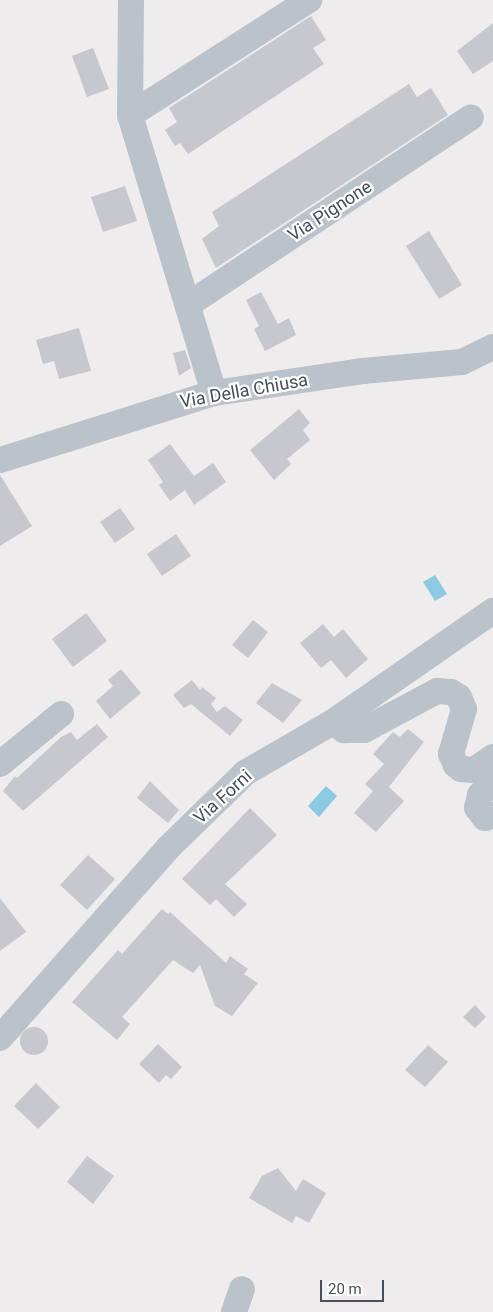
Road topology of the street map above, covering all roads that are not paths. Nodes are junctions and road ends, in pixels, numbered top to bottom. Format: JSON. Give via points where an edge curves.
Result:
{"nodes":[{"id":1,"x":309,"y":0,"type":"edge"},
{"id":2,"x":134,"y":2,"type":"edge"},
{"id":3,"x":130,"y":115,"type":"junction"},
{"id":4,"x":471,"y":117,"type":"dead end"},
{"id":5,"x":189,"y":304,"type":"junction"},
{"id":6,"x":493,"y":347,"type":"edge"},
{"id":7,"x":214,"y":393,"type":"junction"},
{"id":8,"x":0,"y":460,"type":"edge"},
{"id":9,"x":493,"y":611,"type":"edge"},
{"id":10,"x":61,"y":714,"type":"dead end"},
{"id":11,"x":333,"y":722,"type":"junction"},
{"id":12,"x":493,"y":758,"type":"edge"},
{"id":13,"x":0,"y":764,"type":"edge"},
{"id":14,"x":493,"y":779,"type":"edge"},
{"id":15,"x":493,"y":815,"type":"edge"},
{"id":16,"x":0,"y":1038,"type":"edge"}],
"edges":[{"from":1,"to":3,"type":"street"},
{"from":2,"to":3,"type":"street"},
{"from":3,"to":5,"type":"street"},
{"from":4,"to":5,"type":"street","name":"Via Pignone"},
{"from":5,"to":7,"type":"street"},
{"from":6,"to":7,"type":"street","name":"Via Della Chiusa","via":[[462,362],[363,371]]},
{"from":7,"to":8,"type":"street","name":"Via Della Chiusa"},
{"from":9,"to":11,"type":"street","name":"Via Forni"},
{"from":10,"to":13,"type":"street"},
{"from":11,"to":12,"type":"street","via":[[344,730],[364,730],[437,692],[451,692],[459,697],[464,709],[451,754],[456,764],[461,769],[474,770]]},
{"from":11,"to":16,"type":"street","name":"Via Forni","via":[[245,773],[168,848]]},
{"from":14,"to":15,"type":"street","via":[[480,795],[478,808],[486,818]]}]}
